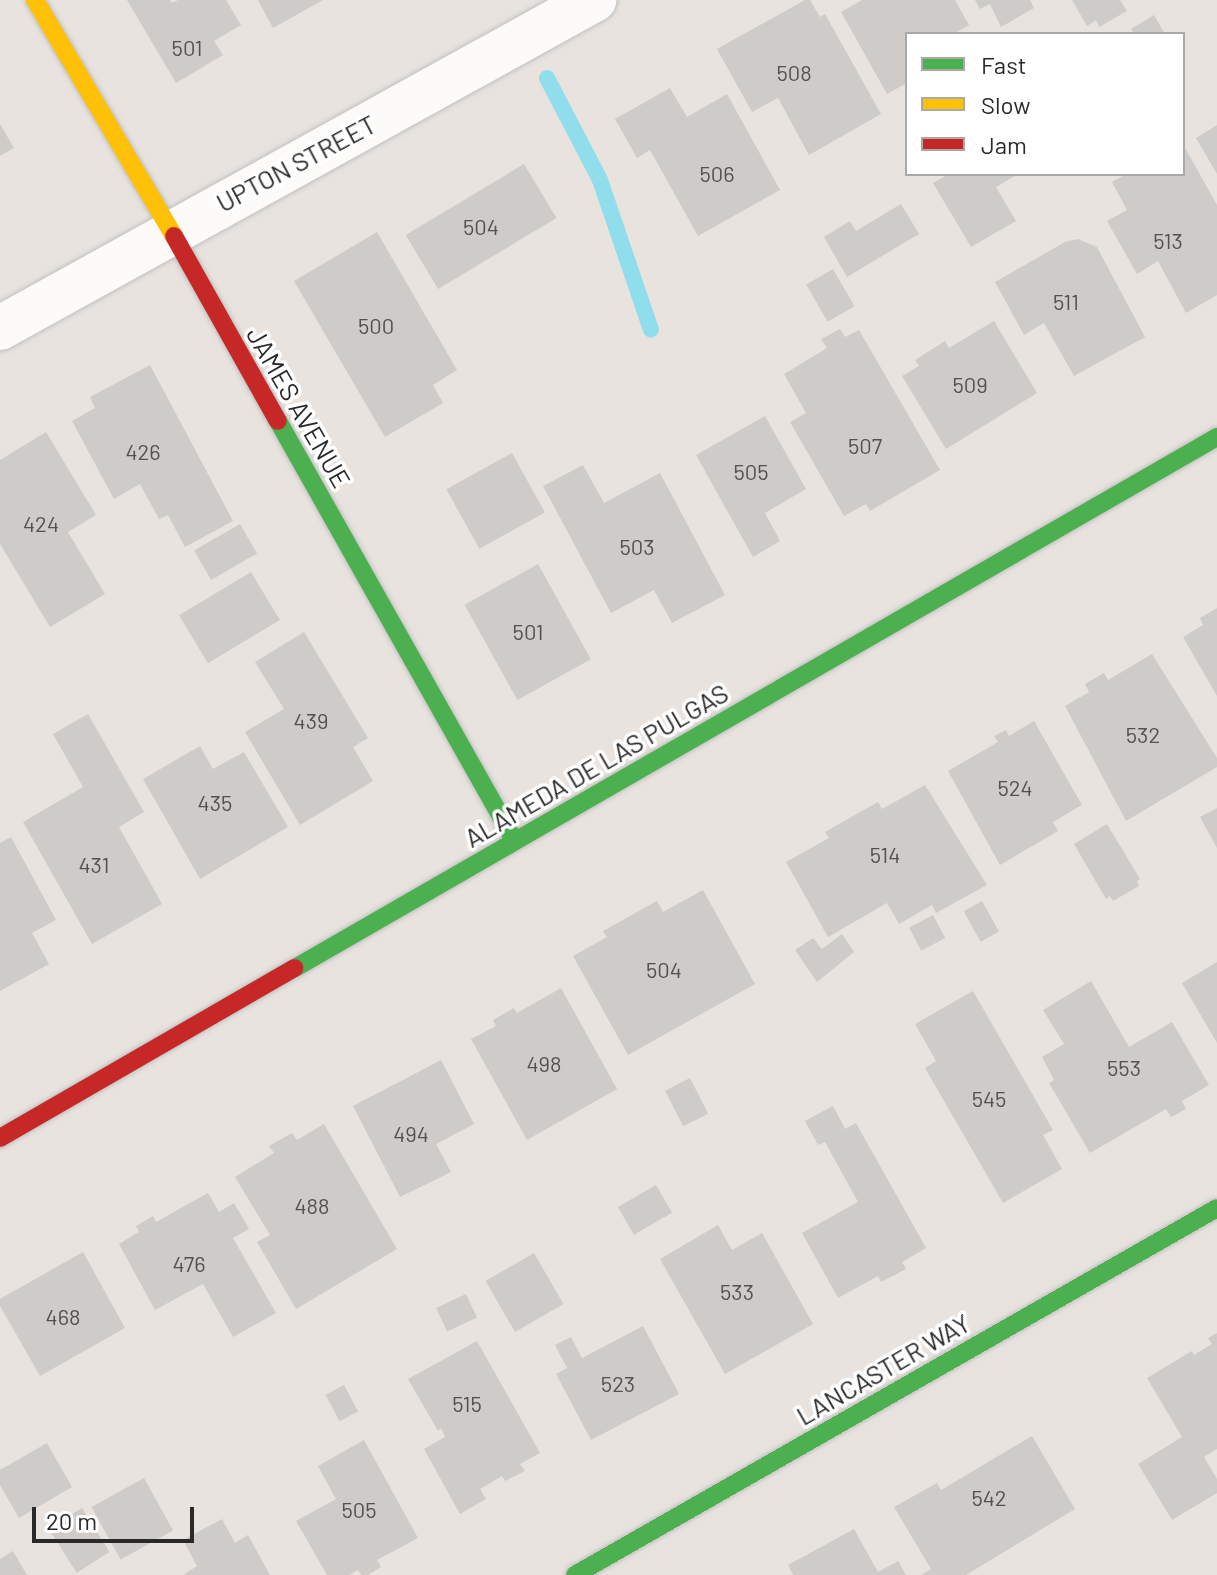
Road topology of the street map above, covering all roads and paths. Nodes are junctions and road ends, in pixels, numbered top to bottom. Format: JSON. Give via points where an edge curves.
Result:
{"nodes":[{"id":1,"x":35,"y":0,"type":"edge"},
{"id":2,"x":594,"y":0,"type":"edge"},
{"id":3,"x":171,"y":230,"type":"junction"},
{"id":4,"x":0,"y":328,"type":"edge"},
{"id":5,"x":1217,"y":437,"type":"edge"},
{"id":6,"x":515,"y":841,"type":"junction"},
{"id":7,"x":0,"y":1138,"type":"edge"},
{"id":8,"x":1217,"y":1208,"type":"edge"},
{"id":9,"x":575,"y":1575,"type":"edge"}],
"edges":[{"from":1,"to":3,"type":"street","name":"JAMES AVENUE"},
{"from":2,"to":3,"type":"street","name":"UPTON STREET"},
{"from":3,"to":4,"type":"street","name":"UPTON STREET"},
{"from":3,"to":6,"type":"street","name":"JAMES AVENUE"},
{"from":5,"to":6,"type":"street","name":"ALAMEDA DE LAS PULGAS"},
{"from":6,"to":7,"type":"street","name":"ALAMEDA DE LAS PULGAS"},
{"from":8,"to":9,"type":"street","name":"LANCASTER WAY"}]}
